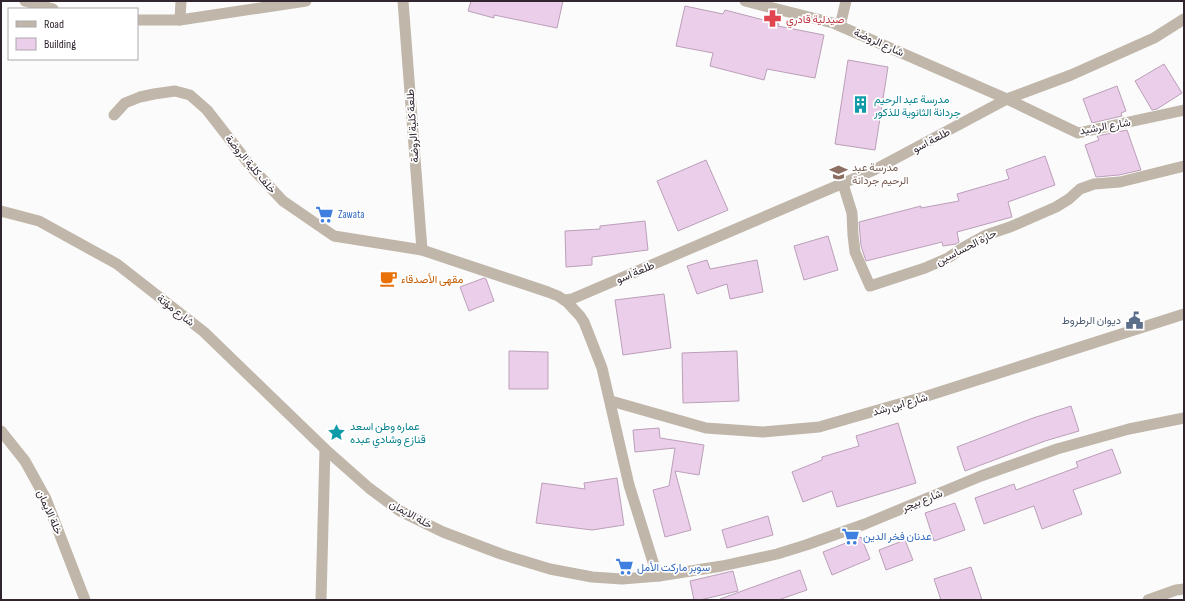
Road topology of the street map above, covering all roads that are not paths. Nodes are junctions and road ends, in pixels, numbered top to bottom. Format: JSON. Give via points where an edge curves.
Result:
{"nodes":[{"id":1,"x":25,"y":1,"type":"edge"},
{"id":2,"x":181,"y":1,"type":"edge"},
{"id":3,"x":306,"y":1,"type":"edge"},
{"id":4,"x":403,"y":1,"type":"edge"},
{"id":5,"x":745,"y":1,"type":"edge"},
{"id":6,"x":846,"y":1,"type":"edge"},
{"id":7,"x":49,"y":8,"type":"edge"},
{"id":8,"x":1184,"y":19,"type":"edge"},
{"id":9,"x":138,"y":20,"type":"edge"},
{"id":10,"x":180,"y":20,"type":"junction"},
{"id":11,"x":840,"y":26,"type":"junction"},
{"id":12,"x":1007,"y":99,"type":"junction"},
{"id":13,"x":1184,"y":110,"type":"edge"},
{"id":14,"x":114,"y":115,"type":"dead end"},
{"id":15,"x":1184,"y":166,"type":"edge"},
{"id":16,"x":844,"y":184,"type":"junction"},
{"id":17,"x":1,"y":211,"type":"edge"},
{"id":18,"x":422,"y":250,"type":"junction"},
{"id":19,"x":564,"y":300,"type":"junction"},
{"id":20,"x":1184,"y":314,"type":"edge"},
{"id":21,"x":611,"y":400,"type":"junction"},
{"id":22,"x":1184,"y":418,"type":"edge"},
{"id":23,"x":1,"y":431,"type":"edge"},
{"id":24,"x":325,"y":449,"type":"junction"},
{"id":25,"x":659,"y":576,"type":"junction"},
{"id":26,"x":1184,"y":589,"type":"edge"},
{"id":27,"x":85,"y":600,"type":"edge"},
{"id":28,"x":321,"y":600,"type":"edge"},
{"id":29,"x":1148,"y":600,"type":"edge"}],
"edges":[{"from":1,"to":7,"type":"street"},
{"from":2,"to":10,"type":"street"},
{"from":3,"to":10,"type":"street"},
{"from":4,"to":18,"type":"street","name":"طلعة كلية الروضة"},
{"from":5,"to":11,"type":"street","name":"شارع الروضة"},
{"from":6,"to":11,"type":"street"},
{"from":8,"to":12,"type":"street","name":"طلعة اسو","via":[[1154,38],[1071,75]]},
{"from":9,"to":10,"type":"street"},
{"from":11,"to":12,"type":"street","name":"شارع الروضة"},
{"from":12,"to":13,"type":"street","name":"شارع الرشيد","via":[[1078,133]]},
{"from":12,"to":16,"type":"street","name":"طلعة اسو"},
{"from":14,"to":18,"type":"street","name":"خلف كلية الروضة","via":[[126,103],[140,97],[175,92],[190,95],[208,110],[253,169],[283,201],[334,236]]},
{"from":15,"to":16,"type":"street","name":"حارة الحساسين","via":[[1080,189],[1069,200],[1056,207],[986,236],[948,258],[870,286],[855,252],[852,213]]},
{"from":16,"to":19,"type":"street","name":"طلعة اسو","via":[[572,299]]},
{"from":17,"to":24,"type":"street","name":"شارع مؤتة","via":[[39,221],[117,264],[204,332]]},
{"from":18,"to":19,"type":"street","name":"خلف كلية الروضة","via":[[548,292]]},
{"from":19,"to":21,"type":"street","name":"خلف كلية الروضة","via":[[574,308],[584,322]]},
{"from":20,"to":21,"type":"street","name":"شارع ابن رشد","via":[[927,396],[819,427],[763,432],[706,428]]},
{"from":21,"to":25,"type":"street","name":"خلف كلية الروضة","via":[[630,485]]},
{"from":22,"to":25,"type":"street","name":"شارع بيجر","via":[[1129,429],[1057,449],[981,476],[865,524],[777,554]]},
{"from":23,"to":27,"type":"street","name":"خلة الايمان","via":[[25,461],[46,499]]},
{"from":24,"to":25,"type":"street","name":"خلة الايمان","via":[[369,488],[400,511],[443,532],[550,569],[592,577],[622,579]]},
{"from":24,"to":28,"type":"street"},
{"from":26,"to":29,"type":"street"}]}
